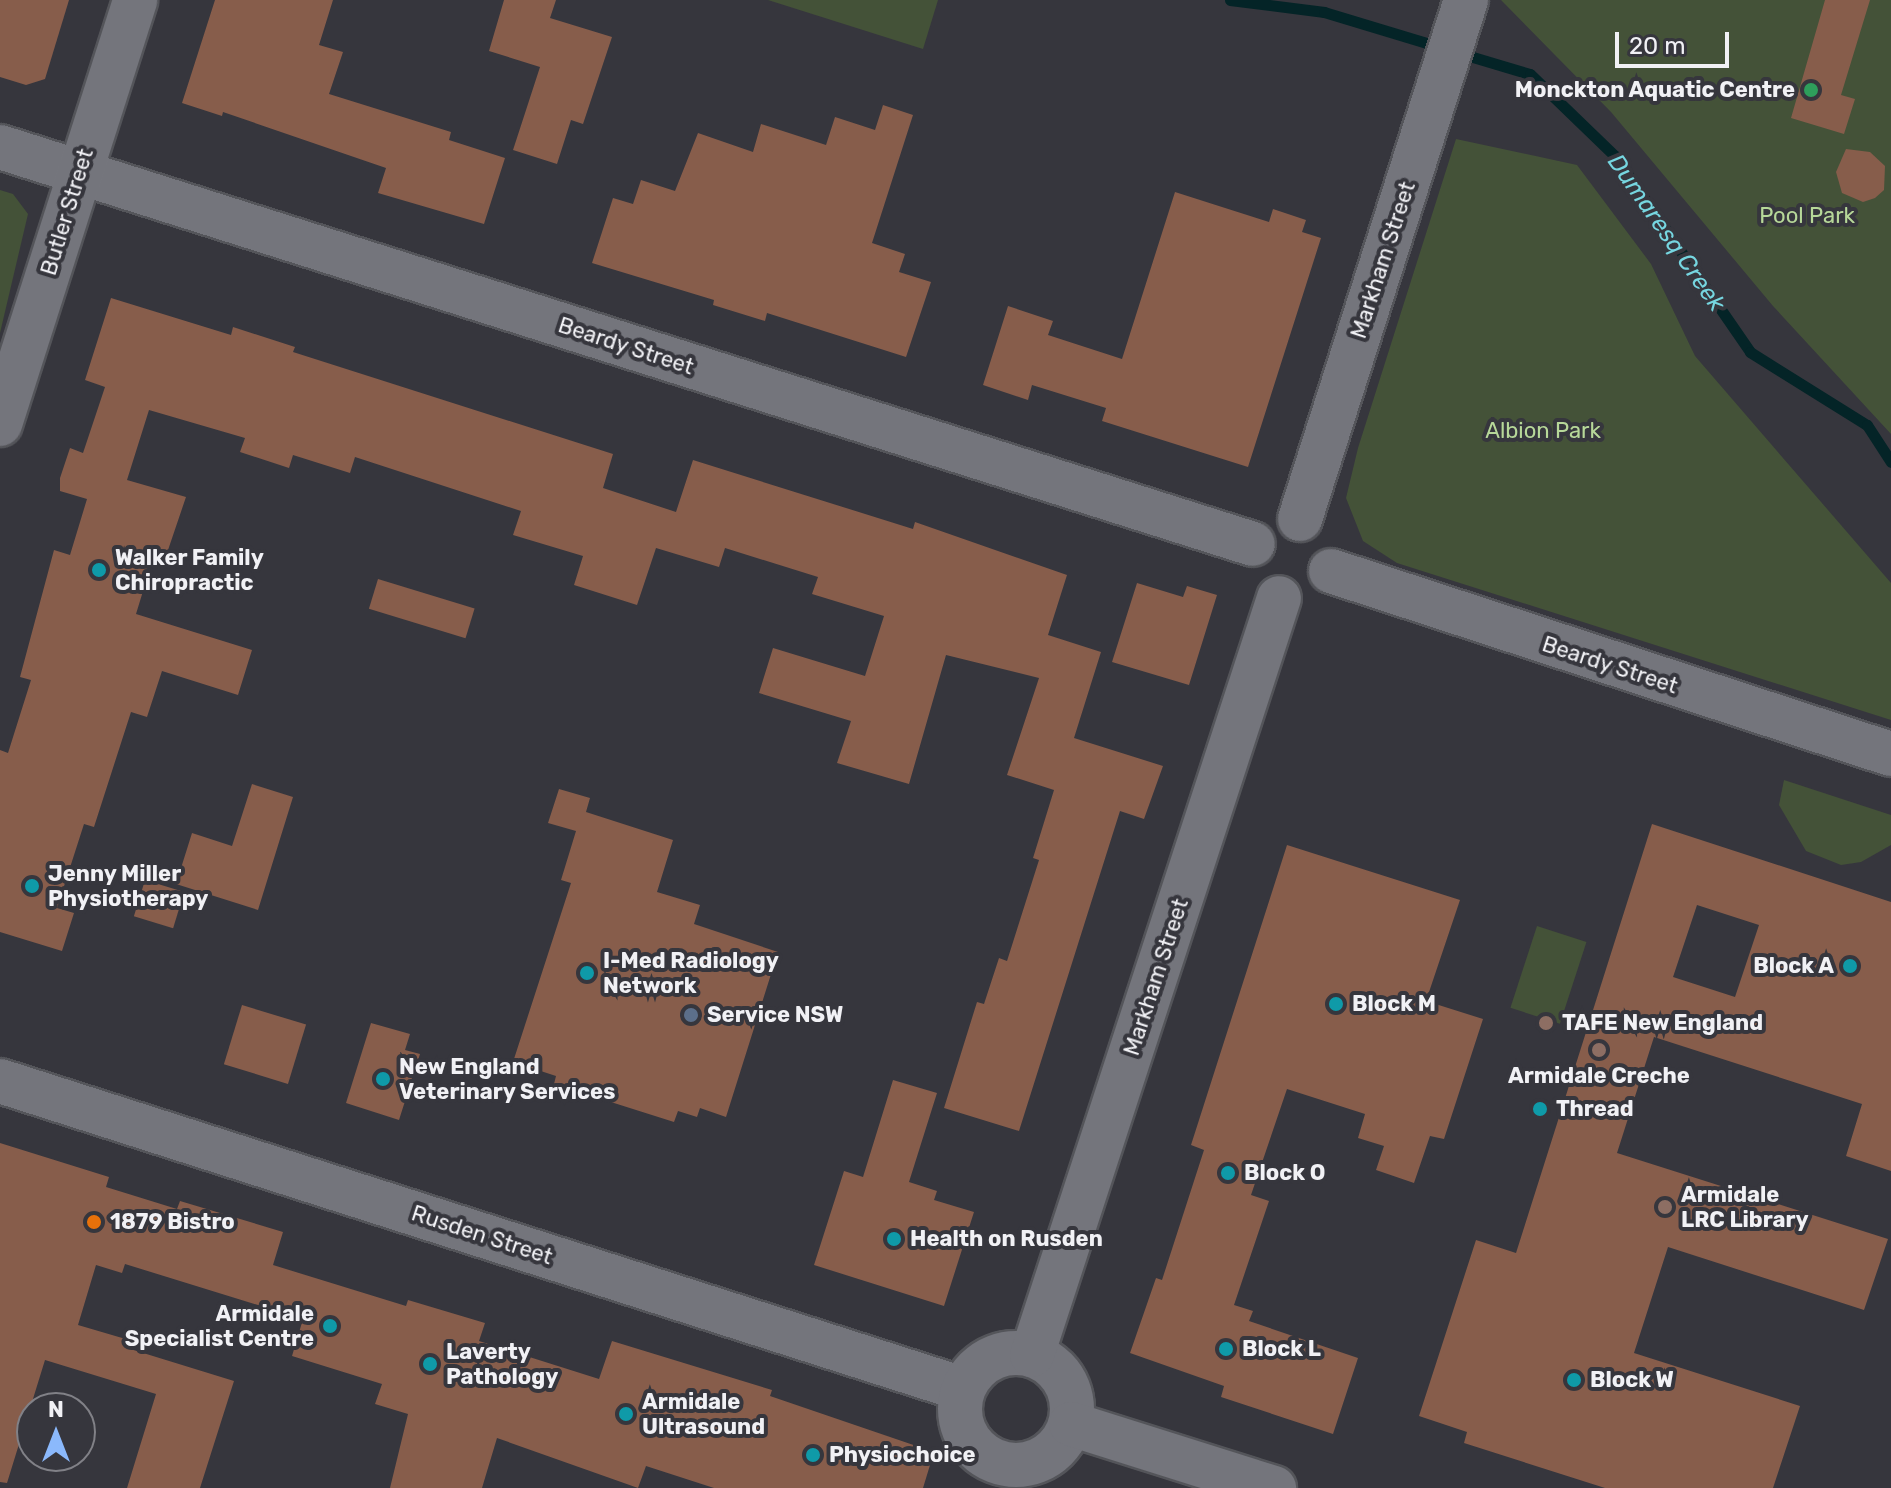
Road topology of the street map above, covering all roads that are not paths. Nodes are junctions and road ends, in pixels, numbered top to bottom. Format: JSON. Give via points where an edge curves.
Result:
{"nodes":[{"id":1,"x":135,"y":0,"type":"edge"},
{"id":2,"x":1466,"y":0,"type":"edge"},
{"id":3,"x":0,"y":147,"type":"edge"},
{"id":4,"x":80,"y":173,"type":"junction"},
{"id":5,"x":0,"y":424,"type":"edge"},
{"id":6,"x":1300,"y":519,"type":"junction"},
{"id":7,"x":1253,"y":544,"type":"junction"},
{"id":8,"x":1331,"y":571,"type":"junction"},
{"id":9,"x":1279,"y":598,"type":"junction"},
{"id":10,"x":1891,"y":754,"type":"edge"},
{"id":11,"x":0,"y":1081,"type":"edge"},
{"id":12,"x":1032,"y":1355,"type":"junction"},
{"id":13,"x":963,"y":1389,"type":"junction"},
{"id":14,"x":1071,"y":1424,"type":"junction"},
{"id":15,"x":998,"y":1476,"type":"edge"},
{"id":16,"x":1274,"y":1488,"type":"edge"}],
"edges":[{"from":1,"to":4,"type":"street","name":"Butler Street"},
{"from":2,"to":6,"type":"street","name":"Markham Street"},
{"from":3,"to":4,"type":"street","name":"Beardy Street"},
{"from":4,"to":5,"type":"street","name":"Butler Street"},
{"from":4,"to":7,"type":"street","name":"Beardy Street"},
{"from":6,"to":7,"type":"street","via":[[1271,523]]},
{"from":6,"to":8,"type":"street","via":[[1327,537]]},
{"from":7,"to":9,"type":"street","via":[[1253,574]]},
{"from":8,"to":9,"type":"street","via":[[1308,597]]},
{"from":8,"to":10,"type":"street","name":"Beardy Street"},
{"from":9,"to":12,"type":"street","name":"Markham Street"},
{"from":11,"to":13,"type":"street","name":"Rusden Street"},
{"from":12,"to":13,"type":"street","via":[[994,1357]]},
{"from":12,"to":14,"type":"street","via":[[1056,1369],[1070,1391]]},
{"from":13,"to":15,"type":"street","via":[[960,1418],[966,1436]]},
{"from":14,"to":15,"type":"street","via":[[1047,1457]]},
{"from":14,"to":16,"type":"street"}]}
